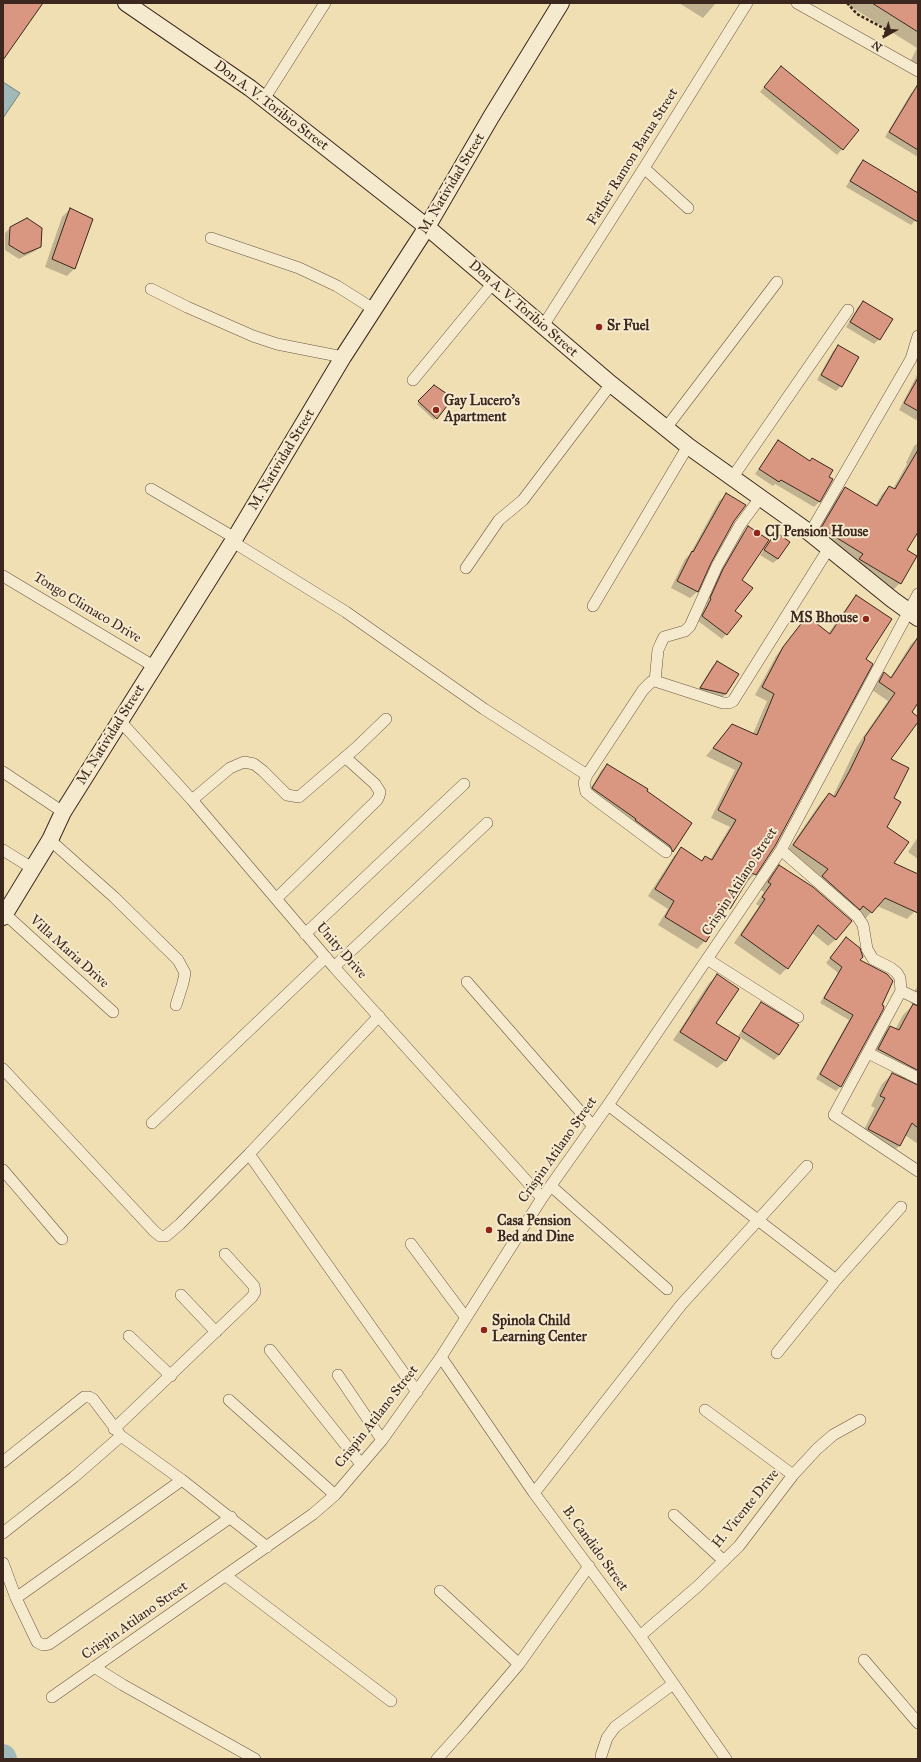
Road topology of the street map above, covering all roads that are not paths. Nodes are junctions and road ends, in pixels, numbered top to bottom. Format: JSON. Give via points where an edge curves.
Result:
{"nodes":[{"id":1,"x":126,"y":3,"type":"edge"},
{"id":2,"x":326,"y":3,"type":"edge"},
{"id":3,"x":561,"y":3,"type":"edge"},
{"id":4,"x":746,"y":3,"type":"edge"},
{"id":5,"x":797,"y":3,"type":"edge"},
{"id":6,"x":918,"y":71,"type":"edge"},
{"id":7,"x":264,"y":99,"type":"junction"},
{"id":8,"x":644,"y":168,"type":"junction"},
{"id":9,"x":688,"y":208,"type":"dead end"},
{"id":10,"x":427,"y":226,"type":"junction"},
{"id":11,"x":211,"y":238,"type":"dead end"},
{"id":12,"x":777,"y":282,"type":"dead end"},
{"id":13,"x":493,"y":283,"type":"junction"},
{"id":14,"x":151,"y":289,"type":"dead end"},
{"id":15,"x":375,"y":310,"type":"junction"},
{"id":16,"x":848,"y":310,"type":"dead end"},
{"id":17,"x":543,"y":326,"type":"junction"},
{"id":18,"x":918,"y":336,"type":"edge"},
{"id":19,"x":343,"y":357,"type":"junction"},
{"id":20,"x":413,"y":380,"type":"dead end"},
{"id":21,"x":611,"y":384,"type":"junction"},
{"id":22,"x":666,"y":428,"type":"junction"},
{"id":23,"x":688,"y":446,"type":"junction"},
{"id":24,"x":732,"y":478,"type":"junction"},
{"id":25,"x":151,"y":489,"type":"dead end"},
{"id":26,"x":760,"y":498,"type":"junction"},
{"id":27,"x":810,"y":533,"type":"junction"},
{"id":28,"x":234,"y":540,"type":"junction"},
{"id":29,"x":829,"y":548,"type":"junction"},
{"id":30,"x":466,"y":568,"type":"dead end"},
{"id":31,"x":3,"y":576,"type":"edge"},
{"id":32,"x":918,"y":594,"type":"edge"},
{"id":33,"x":593,"y":606,"type":"dead end"},
{"id":34,"x":914,"y":615,"type":"edge"},
{"id":35,"x":155,"y":667,"type":"junction"},
{"id":36,"x":655,"y":681,"type":"junction"},
{"id":37,"x":386,"y":719,"type":"dead end"},
{"id":38,"x":121,"y":722,"type":"junction"},
{"id":39,"x":345,"y":757,"type":"junction"},
{"id":40,"x":3,"y":772,"type":"edge"},
{"id":41,"x":586,"y":775,"type":"junction"},
{"id":42,"x":464,"y":784,"type":"dead end"},
{"id":43,"x":192,"y":800,"type":"junction"},
{"id":44,"x":63,"y":812,"type":"junction"},
{"id":45,"x":487,"y":823,"type":"dead end"},
{"id":46,"x":50,"y":840,"type":"junction"},
{"id":47,"x":3,"y":850,"type":"edge"},
{"id":48,"x":781,"y":850,"type":"junction"},
{"id":49,"x":666,"y":852,"type":"dead end"},
{"id":50,"x":32,"y":868,"type":"junction"},
{"id":51,"x":276,"y":899,"type":"junction"},
{"id":52,"x":6,"y":908,"type":"edge"},
{"id":53,"x":305,"y":934,"type":"junction"},
{"id":54,"x":326,"y":957,"type":"junction"},
{"id":55,"x":707,"y":959,"type":"junction"},
{"id":56,"x":334,"y":967,"type":"junction"},
{"id":57,"x":467,"y":982,"type":"dead end"},
{"id":58,"x":901,"y":991,"type":"junction"},
{"id":59,"x":918,"y":1000,"type":"edge"},
{"id":60,"x":176,"y":1005,"type":"dead end"},
{"id":61,"x":113,"y":1012,"type":"dead end"},
{"id":62,"x":379,"y":1016,"type":"junction"},
{"id":63,"x":798,"y":1017,"type":"dead end"},
{"id":64,"x":868,"y":1053,"type":"junction"},
{"id":65,"x":3,"y":1069,"type":"edge"},
{"id":66,"x":918,"y":1078,"type":"edge"},
{"id":67,"x":608,"y":1105,"type":"junction"},
{"id":68,"x":152,"y":1123,"type":"dead end"},
{"id":69,"x":592,"y":1125,"type":"junction"},
{"id":70,"x":248,"y":1154,"type":"junction"},
{"id":71,"x":807,"y":1166,"type":"dead end"},
{"id":72,"x":3,"y":1170,"type":"edge"},
{"id":73,"x":918,"y":1171,"type":"edge"},
{"id":74,"x":551,"y":1186,"type":"junction"},
{"id":75,"x":542,"y":1198,"type":"junction"},
{"id":76,"x":901,"y":1207,"type":"dead end"},
{"id":77,"x":758,"y":1220,"type":"junction"},
{"id":78,"x":62,"y":1239,"type":"dead end"},
{"id":79,"x":411,"y":1244,"type":"dead end"},
{"id":80,"x":225,"y":1254,"type":"dead end"},
{"id":81,"x":836,"y":1280,"type":"junction"},
{"id":82,"x":667,"y":1289,"type":"dead end"},
{"id":83,"x":181,"y":1295,"type":"dead end"},
{"id":84,"x":466,"y":1318,"type":"junction"},
{"id":85,"x":216,"y":1332,"type":"junction"},
{"id":86,"x":129,"y":1336,"type":"dead end"},
{"id":87,"x":270,"y":1350,"type":"dead end"},
{"id":88,"x":776,"y":1353,"type":"dead end"},
{"id":89,"x":441,"y":1357,"type":"junction"},
{"id":90,"x":338,"y":1374,"type":"dead end"},
{"id":91,"x":171,"y":1376,"type":"junction"},
{"id":92,"x":417,"y":1392,"type":"junction"},
{"id":93,"x":229,"y":1400,"type":"dead end"},
{"id":94,"x":705,"y":1410,"type":"dead end"},
{"id":95,"x":860,"y":1420,"type":"dead end"},
{"id":96,"x":118,"y":1432,"type":"junction"},
{"id":97,"x":382,"y":1440,"type":"junction"},
{"id":98,"x":3,"y":1462,"type":"edge"},
{"id":99,"x":361,"y":1464,"type":"junction"},
{"id":100,"x":793,"y":1475,"type":"junction"},
{"id":101,"x":182,"y":1480,"type":"junction"},
{"id":102,"x":534,"y":1493,"type":"junction"},
{"id":103,"x":335,"y":1494,"type":"junction"},
{"id":104,"x":674,"y":1515,"type":"dead end"},
{"id":105,"x":231,"y":1517,"type":"junction"},
{"id":106,"x":3,"y":1533,"type":"edge"},
{"id":107,"x":267,"y":1547,"type":"junction"},
{"id":108,"x":724,"y":1561,"type":"junction"},
{"id":109,"x":3,"y":1563,"type":"edge"},
{"id":110,"x":589,"y":1566,"type":"junction"},
{"id":111,"x":226,"y":1576,"type":"junction"},
{"id":112,"x":440,"y":1591,"type":"dead end"},
{"id":113,"x":16,"y":1598,"type":"junction"},
{"id":114,"x":640,"y":1636,"type":"junction"},
{"id":115,"x":864,"y":1660,"type":"dead end"},
{"id":116,"x":519,"y":1664,"type":"junction"},
{"id":117,"x":94,"y":1667,"type":"junction"},
{"id":118,"x":673,"y":1684,"type":"junction"},
{"id":119,"x":52,"y":1697,"type":"dead end"},
{"id":120,"x":391,"y":1701,"type":"dead end"},
{"id":121,"x":918,"y":1723,"type":"edge"},
{"id":122,"x":600,"y":1758,"type":"edge"},
{"id":123,"x":255,"y":1759,"type":"edge"},
{"id":124,"x":437,"y":1759,"type":"edge"},
{"id":125,"x":726,"y":1759,"type":"edge"}],
"edges":[{"from":1,"to":7,"type":"street","name":"Don A. V. Toribio Street"},
{"from":2,"to":7,"type":"street"},
{"from":3,"to":10,"type":"street","name":"M. Natividad Street"},
{"from":4,"to":8,"type":"street","name":"Father Ramon Barua Street"},
{"from":5,"to":6,"type":"street"},
{"from":7,"to":10,"type":"street","name":"Don A. V. Toribio Street"},
{"from":8,"to":9,"type":"street"},
{"from":8,"to":17,"type":"street","name":"Father Ramon Barua Street"},
{"from":10,"to":13,"type":"street","name":"Don A. V. Toribio Street"},
{"from":10,"to":15,"type":"street","name":"M. Natividad Street"},
{"from":11,"to":15,"type":"street","via":[[298,268],[337,286]]},
{"from":12,"to":22,"type":"street"},
{"from":13,"to":17,"type":"street","name":"Don A. V. Toribio Street"},
{"from":13,"to":20,"type":"street"},
{"from":14,"to":19,"type":"street","via":[[252,336],[284,346]]},
{"from":15,"to":19,"type":"street","name":"M. Natividad Street"},
{"from":16,"to":24,"type":"street"},
{"from":17,"to":21,"type":"street","name":"Don A. V. Toribio Street"},
{"from":18,"to":27,"type":"street","via":[[911,359]]},
{"from":19,"to":28,"type":"street","name":"M. Natividad Street"},
{"from":21,"to":22,"type":"street","name":"Don A. V. Toribio Street"},
{"from":21,"to":30,"type":"street","via":[[523,500],[499,520]]},
{"from":22,"to":23,"type":"street","name":"Don A. V. Toribio Street"},
{"from":23,"to":24,"type":"street","name":"Don A. V. Toribio Street"},
{"from":23,"to":33,"type":"street"},
{"from":24,"to":26,"type":"street","name":"Don A. V. Toribio Street"},
{"from":25,"to":28,"type":"street"},
{"from":26,"to":27,"type":"street","name":"Don A. V. Toribio Street"},
{"from":26,"to":36,"type":"street","via":[[740,525],[717,566],[686,632],[664,638],[661,643]]},
{"from":27,"to":29,"type":"street","name":"Don A. V. Toribio Street"},
{"from":28,"to":35,"type":"street","name":"M. Natividad Street"},
{"from":28,"to":41,"type":"street","via":[[346,612]]},
{"from":29,"to":34,"type":"street","name":"Don A. V. Toribio Street"},
{"from":29,"to":36,"type":"street","via":[[733,701],[723,703]]},
{"from":31,"to":35,"type":"street","name":"Tongo Climaco Drive"},
{"from":32,"to":34,"type":"street","name":"Crispin Atilano Street"},
{"from":34,"to":48,"type":"street","name":"Crispin Atilano Street"},
{"from":35,"to":38,"type":"street","name":"M. Natividad Street"},
{"from":36,"to":41,"type":"street","via":[[643,690]]},
{"from":37,"to":39,"type":"street"},
{"from":38,"to":43,"type":"street","name":"Unity Drive"},
{"from":38,"to":44,"type":"street","name":"M. Natividad Street"},
{"from":39,"to":43,"type":"street","via":[[299,797],[287,795],[254,764],[244,762],[230,768]]},
{"from":39,"to":51,"type":"street","via":[[375,784],[380,796]]},
{"from":40,"to":44,"type":"street"},
{"from":41,"to":49,"type":"street","via":[[586,792]]},
{"from":42,"to":53,"type":"street"},
{"from":43,"to":51,"type":"street","name":"Unity Drive"},
{"from":44,"to":46,"type":"street","name":"M. Natividad Street"},
{"from":45,"to":56,"type":"street"},
{"from":46,"to":50,"type":"street","name":"M. Natividad Street"},
{"from":46,"to":60,"type":"street","via":[[114,897],[178,960],[185,972]]},
{"from":47,"to":50,"type":"street"},
{"from":48,"to":55,"type":"street","name":"Crispin Atilano Street"},
{"from":48,"to":58,"type":"street","via":[[857,916],[863,925],[867,949],[872,958],[897,973],[902,983]]},
{"from":50,"to":52,"type":"street","name":"M. Natividad Street"},
{"from":51,"to":53,"type":"street","name":"Unity Drive"},
{"from":52,"to":61,"type":"street","name":"Villa Maria Drive"},
{"from":53,"to":54,"type":"street","name":"Unity Drive"},
{"from":54,"to":56,"type":"street","name":"Unity Drive"},
{"from":54,"to":68,"type":"street"},
{"from":55,"to":63,"type":"street"},
{"from":55,"to":67,"type":"street","name":"Crispin Atilano Street"},
{"from":56,"to":62,"type":"street","name":"Unity Drive"},
{"from":57,"to":69,"type":"street"},
{"from":58,"to":59,"type":"street"},
{"from":58,"to":64,"type":"street"},
{"from":62,"to":70,"type":"street"},
{"from":62,"to":75,"type":"street","name":"Unity Drive"},
{"from":64,"to":66,"type":"street"},
{"from":64,"to":73,"type":"street","via":[[834,1115]]},
{"from":65,"to":70,"type":"street","via":[[160,1236],[166,1236],[180,1224]]},
{"from":67,"to":69,"type":"street","name":"Crispin Atilano Street"},
{"from":67,"to":77,"type":"street"},
{"from":69,"to":74,"type":"street","name":"Crispin Atilano Street"},
{"from":70,"to":92,"type":"street"},
{"from":71,"to":77,"type":"street"},
{"from":72,"to":78,"type":"street"},
{"from":74,"to":75,"type":"street","name":"Crispin Atilano Street"},
{"from":74,"to":82,"type":"street"},
{"from":75,"to":84,"type":"street","name":"Crispin Atilano Street"},
{"from":76,"to":81,"type":"street"},
{"from":77,"to":81,"type":"street"},
{"from":77,"to":102,"type":"street","via":[[681,1305]]},
{"from":79,"to":84,"type":"street"},
{"from":80,"to":85,"type":"street","via":[[254,1286],[255,1292]]},
{"from":81,"to":88,"type":"street"},
{"from":83,"to":85,"type":"street"},
{"from":84,"to":89,"type":"street","name":"Crispin Atilano Street"},
{"from":85,"to":91,"type":"street"},
{"from":86,"to":91,"type":"street"},
{"from":87,"to":99,"type":"street"},
{"from":89,"to":92,"type":"street","name":"Crispin Atilano Street"},
{"from":89,"to":102,"type":"street","name":"B. Candido Street"},
{"from":90,"to":97,"type":"street"},
{"from":91,"to":96,"type":"street"},
{"from":92,"to":97,"type":"street","name":"Crispin Atilano Street"},
{"from":93,"to":103,"type":"street"},
{"from":94,"to":100,"type":"street"},
{"from":95,"to":100,"type":"street","name":"H. Vicente Drive","via":[[833,1435]]},
{"from":96,"to":98,"type":"street","via":[[93,1399],[84,1397]]},
{"from":96,"to":101,"type":"street"},
{"from":96,"to":106,"type":"street","via":[[74,1477]]},
{"from":97,"to":99,"type":"street","name":"Crispin Atilano Street"},
{"from":99,"to":103,"type":"street","name":"Crispin Atilano Street"},
{"from":100,"to":108,"type":"street","name":"H. Vicente Drive","via":[[752,1530]]},
{"from":101,"to":105,"type":"street"},
{"from":101,"to":113,"type":"street"},
{"from":102,"to":110,"type":"street","name":"B. Candido Street"},
{"from":103,"to":107,"type":"street","name":"Crispin Atilano Street","via":[[313,1514]]},
{"from":104,"to":108,"type":"street"},
{"from":105,"to":107,"type":"street"},
{"from":105,"to":113,"type":"street","via":[[49,1644],[37,1642]]},
{"from":107,"to":111,"type":"street","name":"Crispin Atilano Street"},
{"from":108,"to":114,"type":"street","name":"H. Vicente Drive"},
{"from":109,"to":113,"type":"street"},
{"from":110,"to":114,"type":"street","name":"B. Candido Street"},
{"from":110,"to":116,"type":"street"},
{"from":111,"to":117,"type":"street","name":"Crispin Atilano Street"},
{"from":111,"to":120,"type":"street"},
{"from":112,"to":116,"type":"street"},
{"from":114,"to":118,"type":"street","name":"B. Candido Street"},
{"from":115,"to":121,"type":"street"},
{"from":116,"to":124,"type":"street"},
{"from":117,"to":119,"type":"street","name":"Crispin Atilano Street"},
{"from":117,"to":123,"type":"street"},
{"from":118,"to":122,"type":"street","via":[[615,1727],[607,1738]]},
{"from":118,"to":125,"type":"street","name":"B. Candido Street"}]}
